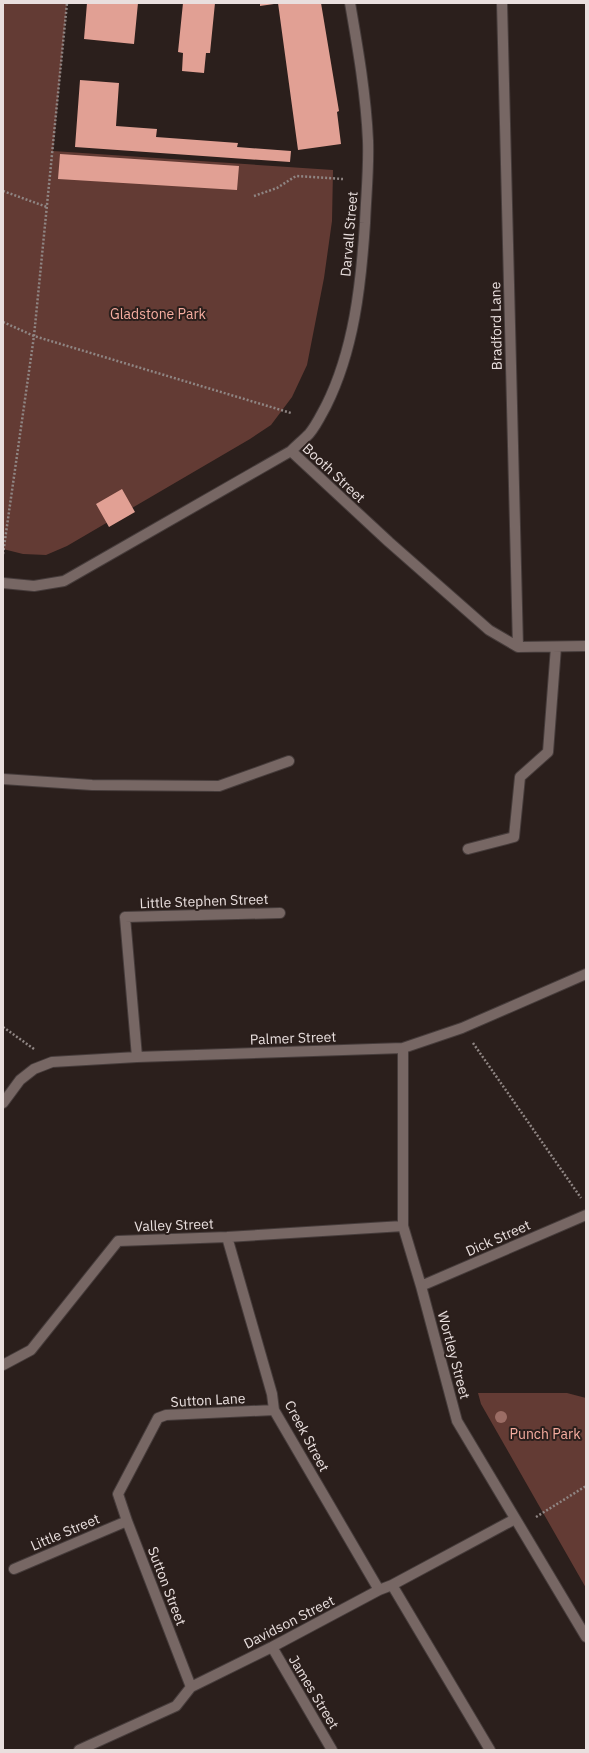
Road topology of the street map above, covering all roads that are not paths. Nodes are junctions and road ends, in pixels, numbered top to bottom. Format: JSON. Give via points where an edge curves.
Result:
{"nodes":[{"id":1,"x":350,"y":3,"type":"edge"},
{"id":2,"x":502,"y":3,"type":"edge"},
{"id":3,"x":291,"y":451,"type":"junction"},
{"id":4,"x":3,"y":583,"type":"edge"},
{"id":5,"x":586,"y":646,"type":"edge"},
{"id":6,"x":518,"y":647,"type":"junction"},
{"id":7,"x":556,"y":647,"type":"junction"},
{"id":8,"x":289,"y":761,"type":"dead end"},
{"id":9,"x":3,"y":779,"type":"edge"},
{"id":10,"x":468,"y":848,"type":"dead end"},
{"id":11,"x":280,"y":913,"type":"dead end"},
{"id":12,"x":586,"y":974,"type":"edge"},
{"id":13,"x":403,"y":1048,"type":"junction"},
{"id":14,"x":137,"y":1057,"type":"junction"},
{"id":15,"x":3,"y":1102,"type":"edge"},
{"id":16,"x":586,"y":1214,"type":"edge"},
{"id":17,"x":403,"y":1226,"type":"junction"},
{"id":18,"x":227,"y":1237,"type":"junction"},
{"id":19,"x":421,"y":1286,"type":"junction"},
{"id":20,"x":3,"y":1365,"type":"edge"},
{"id":21,"x":274,"y":1410,"type":"junction"},
{"id":22,"x":118,"y":1494,"type":"joint"},
{"id":23,"x":127,"y":1521,"type":"junction"},
{"id":24,"x":518,"y":1523,"type":"junction"},
{"id":25,"x":14,"y":1569,"type":"dead end"},
{"id":26,"x":392,"y":1585,"type":"junction"},
{"id":27,"x":379,"y":1590,"type":"junction"},
{"id":28,"x":586,"y":1637,"type":"edge"},
{"id":29,"x":272,"y":1647,"type":"junction"},
{"id":30,"x":191,"y":1687,"type":"junction"},
{"id":31,"x":81,"y":1750,"type":"edge"},
{"id":32,"x":332,"y":1750,"type":"edge"},
{"id":33,"x":490,"y":1750,"type":"edge"}],
"edges":[{"from":1,"to":3,"type":"street","name":"Darvall Street","via":[[364,95],[368,142],[362,260],[353,325],[338,379],[320,418],[309,434]]},
{"from":2,"to":6,"type":"street","name":"Bradford Lane"},
{"from":3,"to":4,"type":"street","name":"Booth Street","via":[[64,581],[34,586]]},
{"from":3,"to":6,"type":"street","name":"Booth Street","via":[[483,625]]},
{"from":5,"to":7,"type":"street"},
{"from":6,"to":7,"type":"street"},
{"from":7,"to":10,"type":"street","via":[[548,752],[520,777],[514,837]]},
{"from":8,"to":9,"type":"street","via":[[219,786],[92,785]]},
{"from":11,"to":14,"type":"street","name":"Little Stephen Street","via":[[125,917]]},
{"from":12,"to":13,"type":"street","name":"Palmer Street","via":[[462,1028]]},
{"from":13,"to":14,"type":"street","name":"Palmer Street"},
{"from":13,"to":17,"type":"street","name":"Wortley Street"},
{"from":14,"to":15,"type":"street","name":"Palmer Street","via":[[52,1062],[34,1069],[20,1080]]},
{"from":16,"to":19,"type":"street","name":"Dick Street"},
{"from":17,"to":18,"type":"street","name":"Valley Street"},
{"from":17,"to":19,"type":"street","name":"Wortley Street"},
{"from":18,"to":20,"type":"street","name":"Valley Street","via":[[118,1241],[31,1350]]},
{"from":18,"to":21,"type":"street","name":"Creek Street","via":[[272,1394]]},
{"from":19,"to":24,"type":"street","name":"Wortley Street","via":[[458,1421]]},
{"from":21,"to":22,"type":"street","name":"Sutton Lane","via":[[166,1415],[158,1418]]},
{"from":21,"to":27,"type":"street","name":"Creek Street"},
{"from":22,"to":23,"type":"street","name":"Sutton Street"},
{"from":23,"to":25,"type":"street","name":"Little Street"},
{"from":23,"to":30,"type":"street","name":"Sutton Street"},
{"from":24,"to":26,"type":"street","name":"Davidson Street"},
{"from":24,"to":28,"type":"street","name":"Wortley Street"},
{"from":26,"to":27,"type":"street","name":"Davidson Street"},
{"from":26,"to":33,"type":"street"},
{"from":27,"to":29,"type":"street","name":"Davidson Street"},
{"from":29,"to":30,"type":"street","name":"Davidson Street"},
{"from":29,"to":32,"type":"street","name":"James Street"},
{"from":30,"to":31,"type":"street","name":"Davidson Street","via":[[176,1706]]}]}
